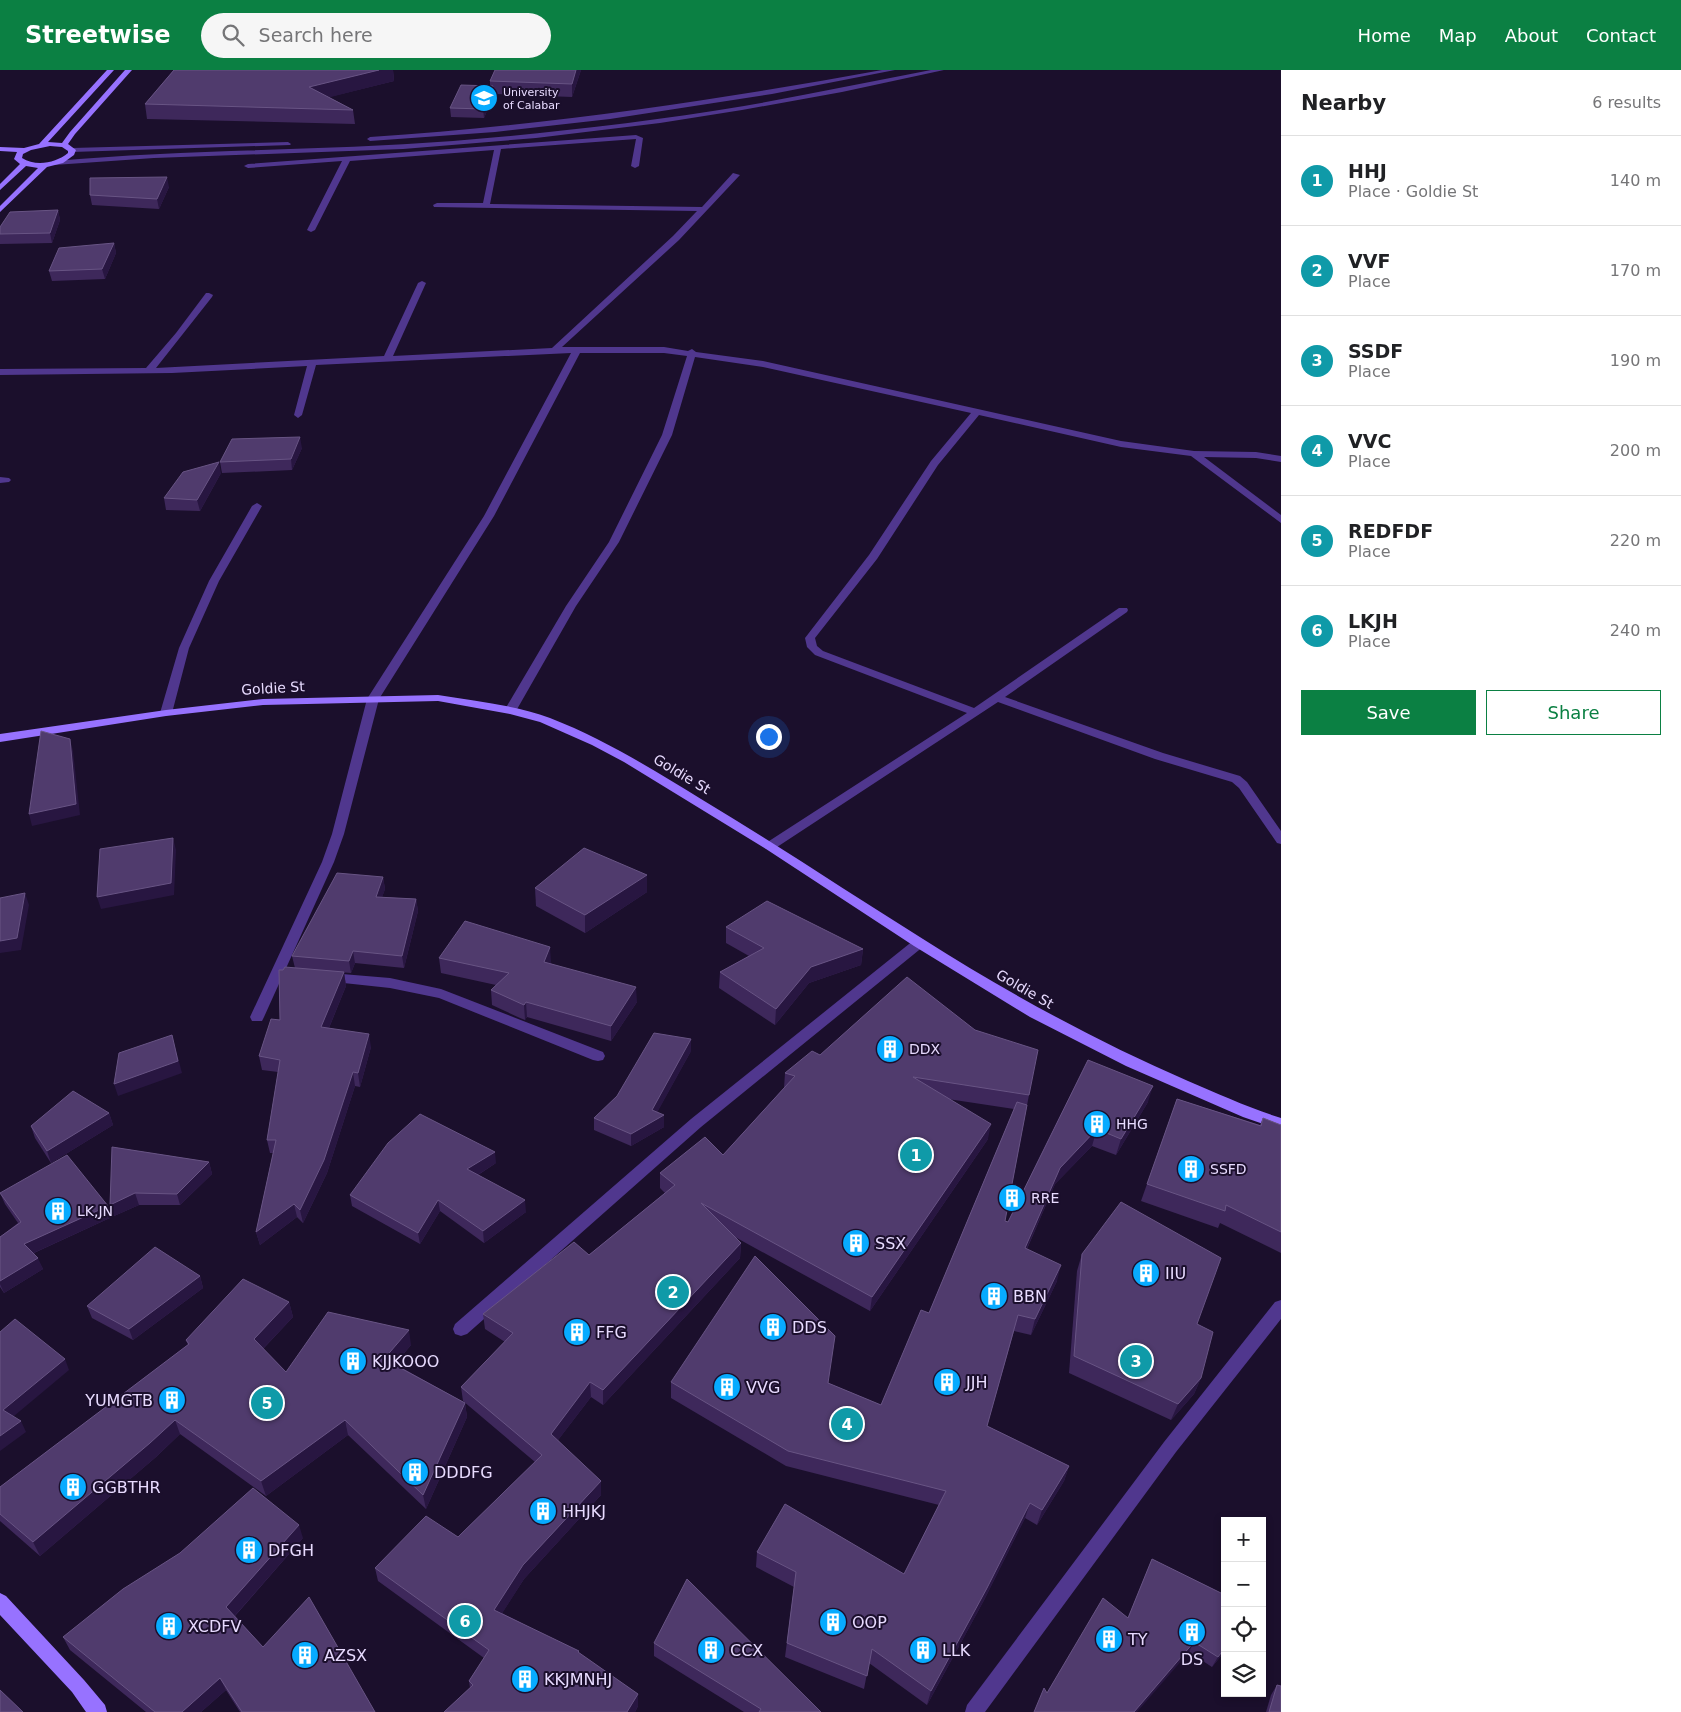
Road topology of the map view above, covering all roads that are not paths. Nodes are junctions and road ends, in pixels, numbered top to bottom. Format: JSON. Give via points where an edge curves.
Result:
{"nodes":[{"id":1,"x":111,"y":70,"type":"edge"},
{"id":2,"x":129,"y":70,"type":"edge"},
{"id":3,"x":892,"y":70,"type":"edge"},
{"id":4,"x":941,"y":70,"type":"edge"},
{"id":5,"x":362,"y":140,"type":"dead end"},
{"id":6,"x":346,"y":141,"type":"dead end"},
{"id":7,"x":42,"y":144,"type":"junction"},
{"id":8,"x":64,"y":145,"type":"junction"},
{"id":9,"x":498,"y":148,"type":"junction"},
{"id":10,"x":0,"y":149,"type":"edge"},
{"id":11,"x":24,"y":150,"type":"junction"},
{"id":12,"x":72,"y":150,"type":"junction"},
{"id":13,"x":0,"y":156,"type":"edge"},
{"id":14,"x":18,"y":156,"type":"junction"},
{"id":15,"x":346,"y":159,"type":"junction"},
{"id":16,"x":25,"y":163,"type":"junction"},
{"id":17,"x":54,"y":163,"type":"junction"},
{"id":18,"x":46,"y":164,"type":"junction"},
{"id":19,"x":248,"y":166,"type":"dead end"},
{"id":20,"x":635,"y":166,"type":"dead end"},
{"id":21,"x":736,"y":175,"type":"dead end"},
{"id":22,"x":0,"y":188,"type":"edge"},
{"id":23,"x":437,"y":204,"type":"dead end"},
{"id":24,"x":486,"y":205,"type":"junction"},
{"id":25,"x":704,"y":209,"type":"junction"},
{"id":26,"x":0,"y":210,"type":"edge"},
{"id":27,"x":312,"y":230,"type":"dead end"},
{"id":28,"x":422,"y":283,"type":"dead end"},
{"id":29,"x":208,"y":295,"type":"dead end"},
{"id":30,"x":554,"y":350,"type":"junction"},
{"id":31,"x":577,"y":350,"type":"junction"},
{"id":32,"x":692,"y":352,"type":"junction"},
{"id":33,"x":387,"y":359,"type":"junction"},
{"id":34,"x":312,"y":363,"type":"junction"},
{"id":35,"x":149,"y":370,"type":"junction"},
{"id":36,"x":0,"y":372,"type":"edge"},
{"id":37,"x":977,"y":412,"type":"junction"},
{"id":38,"x":298,"y":415,"type":"dead end"},
{"id":39,"x":1194,"y":454,"type":"junction"},
{"id":40,"x":1281,"y":459,"type":"edge"},
{"id":41,"x":257,"y":506,"type":"dead end"},
{"id":42,"x":1281,"y":520,"type":"edge"},
{"id":43,"x":1123,"y":610,"type":"dead end"},
{"id":44,"x":997,"y":698,"type":"junction"},
{"id":45,"x":373,"y":699,"type":"junction"},
{"id":46,"x":510,"y":711,"type":"junction"},
{"id":47,"x":975,"y":712,"type":"junction"},
{"id":48,"x":166,"y":713,"type":"junction"},
{"id":49,"x":0,"y":738,"type":"edge"},
{"id":50,"x":1281,"y":840,"type":"edge"},
{"id":51,"x":770,"y":846,"type":"junction"},
{"id":52,"x":919,"y":944,"type":"junction"},
{"id":53,"x":277,"y":973,"type":"junction"},
{"id":54,"x":296,"y":974,"type":"edge"},
{"id":55,"x":315,"y":976,"type":"edge"},
{"id":56,"x":257,"y":1017,"type":"dead end"},
{"id":57,"x":598,"y":1056,"type":"dead end"},
{"id":58,"x":1281,"y":1124,"type":"edge"},
{"id":59,"x":1281,"y":1307,"type":"edge"},
{"id":60,"x":461,"y":1329,"type":"dead end"},
{"id":61,"x":0,"y":1602,"type":"edge"},
{"id":62,"x":98,"y":1712,"type":"edge"},
{"id":63,"x":974,"y":1712,"type":"edge"}],
"edges":[{"from":1,"to":7,"type":"main road"},
{"from":2,"to":8,"type":"main road"},
{"from":3,"to":5,"type":"street","via":[[622,116]]},
{"from":4,"to":17,"type":"street","via":[[782,102],[574,132],[412,146],[126,157]]},
{"from":6,"to":12,"type":"street"},
{"from":7,"to":8,"type":"main road"},
{"from":7,"to":11,"type":"main road"},
{"from":8,"to":12,"type":"main road"},
{"from":9,"to":15,"type":"street"},
{"from":9,"to":20,"type":"street","via":[[640,138]]},
{"from":9,"to":24,"type":"street"},
{"from":10,"to":11,"type":"main road"},
{"from":11,"to":14,"type":"main road"},
{"from":12,"to":17,"type":"main road","via":[[68,157]]},
{"from":13,"to":14,"type":"main road"},
{"from":14,"to":16,"type":"main road"},
{"from":15,"to":19,"type":"street"},
{"from":15,"to":27,"type":"street"},
{"from":16,"to":18,"type":"main road"},
{"from":16,"to":22,"type":"main road"},
{"from":17,"to":18,"type":"main road"},
{"from":18,"to":26,"type":"main road"},
{"from":21,"to":25,"type":"street"},
{"from":23,"to":24,"type":"street"},
{"from":24,"to":25,"type":"street"},
{"from":25,"to":30,"type":"street"},
{"from":28,"to":33,"type":"street"},
{"from":29,"to":35,"type":"street"},
{"from":30,"to":31,"type":"street"},
{"from":30,"to":33,"type":"street"},
{"from":31,"to":32,"type":"street"},
{"from":31,"to":45,"type":"street","via":[[489,516]]},
{"from":32,"to":37,"type":"street","via":[[763,364]]},
{"from":32,"to":46,"type":"street","via":[[667,435],[618,533]]},
{"from":33,"to":34,"type":"street"},
{"from":34,"to":35,"type":"street"},
{"from":34,"to":38,"type":"street"},
{"from":35,"to":36,"type":"street"},
{"from":37,"to":39,"type":"street","via":[[1122,444]]},
{"from":37,"to":47,"type":"street","via":[[934,463],[873,557],[810,638],[812,647],[819,653]]},
{"from":39,"to":40,"type":"street","via":[[1256,455]]},
{"from":39,"to":42,"type":"street"},
{"from":41,"to":48,"type":"street","via":[[210,590],[184,648]]},
{"from":43,"to":44,"type":"street"},
{"from":44,"to":47,"type":"street"},
{"from":44,"to":50,"type":"street","via":[[1158,756],[1236,779]]},
{"from":45,"to":46,"type":"main road","name":"Goldie St","via":[[438,698]]},
{"from":45,"to":48,"type":"main road","name":"Goldie St","via":[[263,702]]},
{"from":45,"to":53,"type":"street","via":[[338,834]]},
{"from":46,"to":51,"type":"main road","name":"Goldie St","via":[[544,720],[628,758]]},
{"from":47,"to":51,"type":"street"},
{"from":48,"to":49,"type":"main road","name":"Goldie St"},
{"from":51,"to":52,"type":"main road","name":"Goldie St"},
{"from":52,"to":58,"type":"main road","name":"Goldie St","via":[[1035,1013],[1131,1062]]},
{"from":52,"to":60,"type":"street","via":[[696,1123]]},
{"from":53,"to":54,"type":"street"},
{"from":53,"to":56,"type":"street"},
{"from":55,"to":57,"type":"street","via":[[390,983],[441,994]]},
{"from":59,"to":63,"type":"street","via":[[1170,1447]]},
{"from":61,"to":62,"type":"main road"}]}
